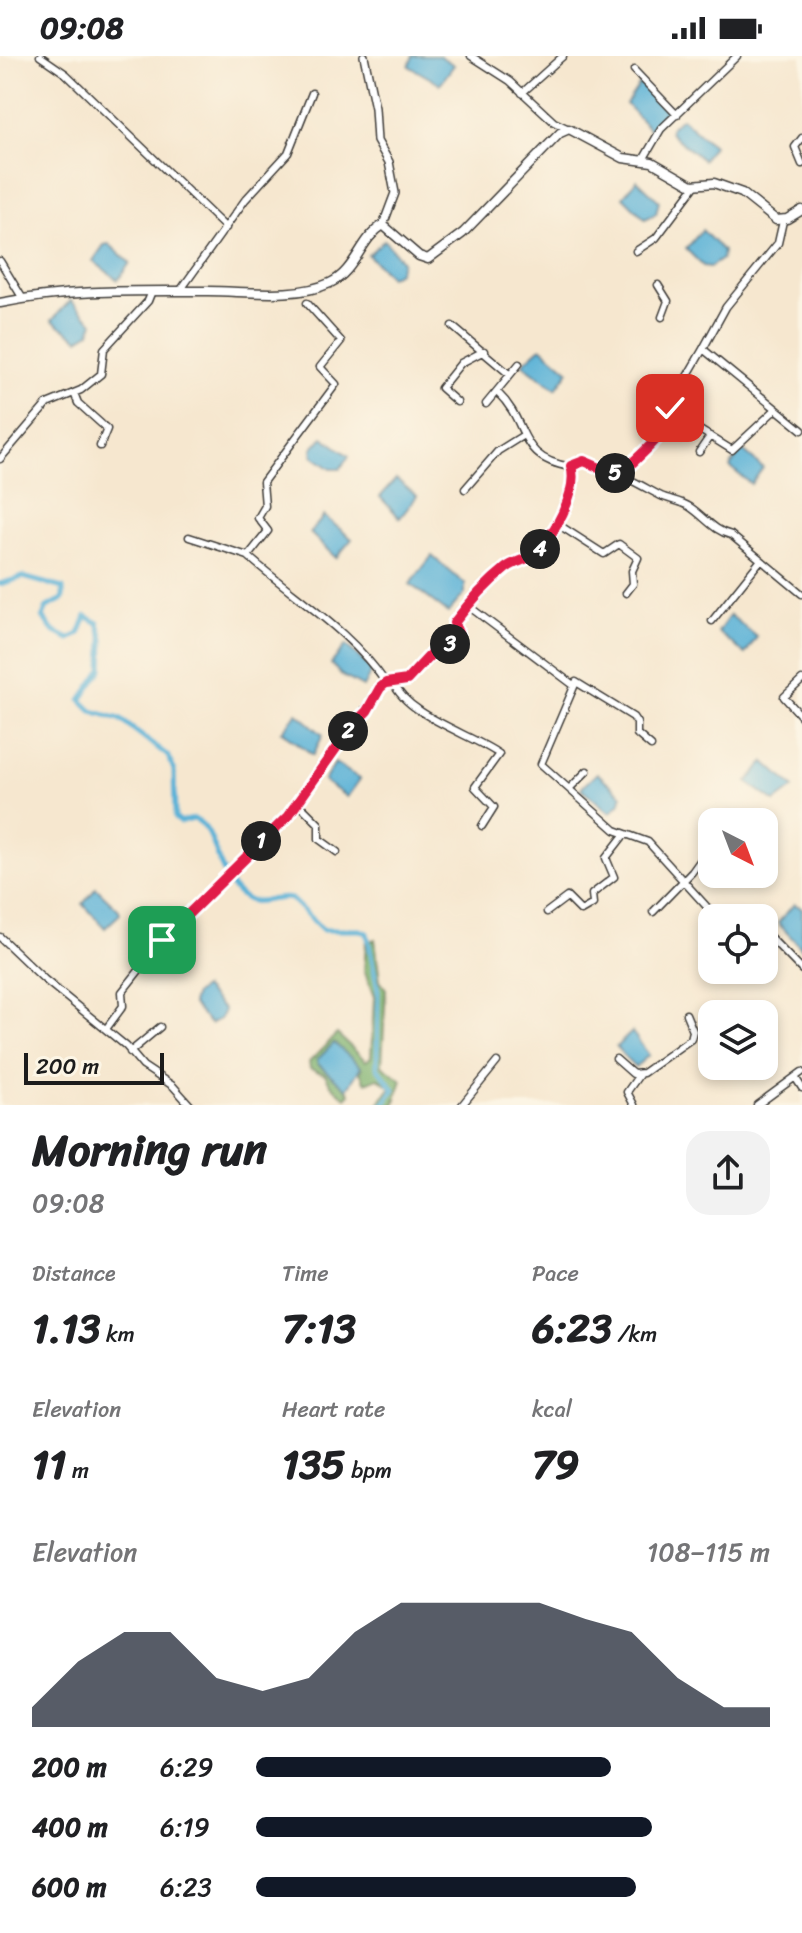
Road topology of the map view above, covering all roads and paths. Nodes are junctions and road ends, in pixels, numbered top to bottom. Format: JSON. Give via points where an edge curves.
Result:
{"nodes":[{"id":1,"x":40,"y":56,"type":"edge"},
{"id":2,"x":364,"y":56,"type":"edge"},
{"id":3,"x":471,"y":56,"type":"edge"},
{"id":4,"x":563,"y":56,"type":"edge"},
{"id":5,"x":737,"y":56,"type":"edge"},
{"id":6,"x":634,"y":70,"type":"dead end"},
{"id":7,"x":312,"y":93,"type":"dead end"},
{"id":8,"x":522,"y":93,"type":"junction"},
{"id":9,"x":677,"y":115,"type":"junction"},
{"id":10,"x":569,"y":129,"type":"junction"},
{"id":11,"x":802,"y":138,"type":"edge"},
{"id":12,"x":643,"y":160,"type":"junction"},
{"id":13,"x":802,"y":164,"type":"edge"},
{"id":14,"x":695,"y":186,"type":"junction"},
{"id":15,"x":802,"y":210,"type":"edge"},
{"id":16,"x":783,"y":221,"type":"junction"},
{"id":17,"x":383,"y":225,"type":"junction"},
{"id":18,"x":226,"y":228,"type":"junction"},
{"id":19,"x":636,"y":251,"type":"dead end"},
{"id":20,"x":0,"y":261,"type":"edge"},
{"id":21,"x":658,"y":285,"type":"dead end"},
{"id":22,"x":152,"y":291,"type":"junction"},
{"id":23,"x":180,"y":291,"type":"junction"},
{"id":24,"x":23,"y":299,"type":"junction"},
{"id":25,"x":0,"y":303,"type":"edge"},
{"id":26,"x":307,"y":303,"type":"dead end"},
{"id":27,"x":662,"y":317,"type":"dead end"},
{"id":28,"x":452,"y":326,"type":"dead end"},
{"id":29,"x":703,"y":349,"type":"junction"},
{"id":30,"x":484,"y":351,"type":"junction"},
{"id":31,"x":519,"y":364,"type":"dead end"},
{"id":32,"x":509,"y":374,"type":"junction"},
{"id":33,"x":497,"y":392,"type":"junction"},
{"id":34,"x":74,"y":393,"type":"junction"},
{"id":35,"x":457,"y":402,"type":"dead end"},
{"id":36,"x":486,"y":404,"type":"dead end"},
{"id":37,"x":776,"y":409,"type":"junction"},
{"id":38,"x":671,"y":412,"type":"junction"},
{"id":39,"x":802,"y":430,"type":"edge"},
{"id":40,"x":522,"y":436,"type":"junction"},
{"id":41,"x":710,"y":436,"type":"junction"},
{"id":42,"x":100,"y":446,"type":"dead end"},
{"id":43,"x":699,"y":452,"type":"dead end"},
{"id":44,"x":0,"y":459,"type":"edge"},
{"id":45,"x":571,"y":467,"type":"junction"},
{"id":46,"x":619,"y":476,"type":"junction"},
{"id":47,"x":465,"y":489,"type":"dead end"},
{"id":48,"x":559,"y":525,"type":"junction"},
{"id":49,"x":189,"y":537,"type":"dead end"},
{"id":50,"x":248,"y":556,"type":"junction"},
{"id":51,"x":760,"y":561,"type":"junction"},
{"id":52,"x":626,"y":593,"type":"dead end"},
{"id":53,"x":802,"y":594,"type":"edge"},
{"id":54,"x":467,"y":605,"type":"junction"},
{"id":55,"x":712,"y":621,"type":"dead end"},
{"id":56,"x":802,"y":680,"type":"edge"},
{"id":57,"x":390,"y":682,"type":"junction"},
{"id":58,"x":572,"y":684,"type":"junction"},
{"id":59,"x":802,"y":717,"type":"edge"},
{"id":60,"x":651,"y":746,"type":"dead end"},
{"id":61,"x":587,"y":771,"type":"dead end"},
{"id":62,"x":570,"y":788,"type":"junction"},
{"id":63,"x":298,"y":803,"type":"junction"},
{"id":64,"x":482,"y":826,"type":"dead end"},
{"id":65,"x":624,"y":835,"type":"junction"},
{"id":66,"x":337,"y":852,"type":"dead end"},
{"id":67,"x":698,"y":862,"type":"edge"},
{"id":68,"x":683,"y":881,"type":"junction"},
{"id":69,"x":704,"y":904,"type":"edge"},
{"id":70,"x":547,"y":912,"type":"dead end"},
{"id":71,"x":653,"y":912,"type":"dead end"},
{"id":72,"x":0,"y":937,"type":"edge"},
{"id":73,"x":778,"y":945,"type":"edge"},
{"id":74,"x":802,"y":970,"type":"edge"},
{"id":75,"x":686,"y":1014,"type":"dead end"},
{"id":76,"x":160,"y":1027,"type":"dead end"},
{"id":77,"x":106,"y":1029,"type":"junction"},
{"id":78,"x":130,"y":1052,"type":"junction"},
{"id":79,"x":616,"y":1059,"type":"dead end"},
{"id":80,"x":497,"y":1062,"type":"dead end"},
{"id":81,"x":640,"y":1075,"type":"junction"},
{"id":82,"x":798,"y":1075,"type":"edge"},
{"id":83,"x":802,"y":1088,"type":"edge"},
{"id":84,"x":190,"y":1105,"type":"edge"},
{"id":85,"x":462,"y":1105,"type":"edge"},
{"id":86,"x":634,"y":1105,"type":"edge"},
{"id":87,"x":757,"y":1105,"type":"edge"}],
"edges":[{"from":1,"to":18,"type":"street","via":[[66,74]]},
{"from":2,"to":17,"type":"street","via":[[377,141],[389,162],[395,193]]},
{"from":3,"to":8,"type":"street"},
{"from":4,"to":8,"type":"street"},
{"from":5,"to":9,"type":"street"},
{"from":6,"to":9,"type":"street"},
{"from":7,"to":18,"type":"street","via":[[288,153]]},
{"from":8,"to":10,"type":"street"},
{"from":9,"to":12,"type":"street","via":[[655,137]]},
{"from":10,"to":12,"type":"main road","via":[[623,158]]},
{"from":10,"to":17,"type":"main road","via":[[463,233],[428,259]]},
{"from":11,"to":13,"type":"street","via":[[795,147]]},
{"from":12,"to":14,"type":"main road"},
{"from":14,"to":16,"type":"main road","via":[[714,183],[742,193]]},
{"from":14,"to":19,"type":"street","via":[[656,238]]},
{"from":15,"to":16,"type":"main road"},
{"from":16,"to":29,"type":"street","via":[[778,243],[726,307]]},
{"from":17,"to":23,"type":"main road","via":[[344,274],[319,287]]},
{"from":18,"to":23,"type":"street"},
{"from":20,"to":24,"type":"street"},
{"from":21,"to":27,"type":"street","via":[[668,301]]},
{"from":22,"to":23,"type":"main road"},
{"from":22,"to":24,"type":"main road"},
{"from":22,"to":34,"type":"street","via":[[104,349],[101,374]]},
{"from":24,"to":25,"type":"main road"},
{"from":26,"to":50,"type":"street","via":[[341,341],[320,367],[336,384],[263,482],[265,506],[258,518],[268,531]]},
{"from":28,"to":30,"type":"street"},
{"from":29,"to":37,"type":"street"},
{"from":29,"to":38,"type":"street"},
{"from":30,"to":32,"type":"street"},
{"from":30,"to":35,"type":"street","via":[[461,363],[441,388]]},
{"from":31,"to":32,"type":"street"},
{"from":32,"to":33,"type":"street"},
{"from":33,"to":36,"type":"street"},
{"from":33,"to":40,"type":"street","via":[[516,414]]},
{"from":34,"to":42,"type":"street","via":[[107,429]]},
{"from":34,"to":44,"type":"street","via":[[41,410]]},
{"from":37,"to":39,"type":"street"},
{"from":37,"to":41,"type":"street","via":[[732,450]]},
{"from":38,"to":41,"type":"street"},
{"from":38,"to":46,"type":"street","via":[[662,431]]},
{"from":40,"to":45,"type":"street","via":[[542,460]]},
{"from":40,"to":47,"type":"street","via":[[498,451]]},
{"from":41,"to":43,"type":"street"},
{"from":45,"to":46,"type":"street","via":[[584,461]]},
{"from":45,"to":48,"type":"street","via":[[572,485]]},
{"from":46,"to":51,"type":"street","via":[[688,506]]},
{"from":48,"to":52,"type":"street","via":[[604,554],[619,544],[638,558]]},
{"from":48,"to":54,"type":"street","via":[[531,557],[506,568]]},
{"from":49,"to":50,"type":"street"},
{"from":50,"to":57,"type":"street","via":[[330,619]]},
{"from":51,"to":53,"type":"street"},
{"from":51,"to":55,"type":"street"},
{"from":54,"to":57,"type":"street","via":[[454,623],[458,633],[451,643],[434,651],[407,680]]},
{"from":54,"to":58,"type":"street"},
{"from":56,"to":59,"type":"street","via":[[784,697]]},
{"from":57,"to":63,"type":"street","via":[[373,695],[367,711]]},
{"from":57,"to":64,"type":"street","via":[[427,713],[499,754],[475,787],[494,807]]},
{"from":58,"to":60,"type":"street","via":[[579,683],[633,717],[637,734]]},
{"from":58,"to":62,"type":"street","via":[[568,705],[541,759]]},
{"from":61,"to":62,"type":"street"},
{"from":62,"to":65,"type":"street"},
{"from":63,"to":66,"type":"street","via":[[319,824],[319,839]]},
{"from":63,"to":77,"type":"street","via":[[162,940],[125,986],[121,1009]]},
{"from":65,"to":68,"type":"street","via":[[648,842]]},
{"from":65,"to":70,"type":"street","via":[[606,858],[614,877],[592,894],[593,904],[581,911],[567,897]]},
{"from":67,"to":68,"type":"street"},
{"from":68,"to":69,"type":"street"},
{"from":68,"to":71,"type":"street"},
{"from":72,"to":77,"type":"street"},
{"from":73,"to":74,"type":"street"},
{"from":75,"to":81,"type":"street","via":[[691,1039]]},
{"from":76,"to":78,"type":"street"},
{"from":77,"to":78,"type":"street"},
{"from":78,"to":84,"type":"street"},
{"from":79,"to":81,"type":"street"},
{"from":80,"to":85,"type":"street"},
{"from":81,"to":86,"type":"street","via":[[627,1092]]},
{"from":82,"to":83,"type":"street"},
{"from":82,"to":87,"type":"street"}]}
